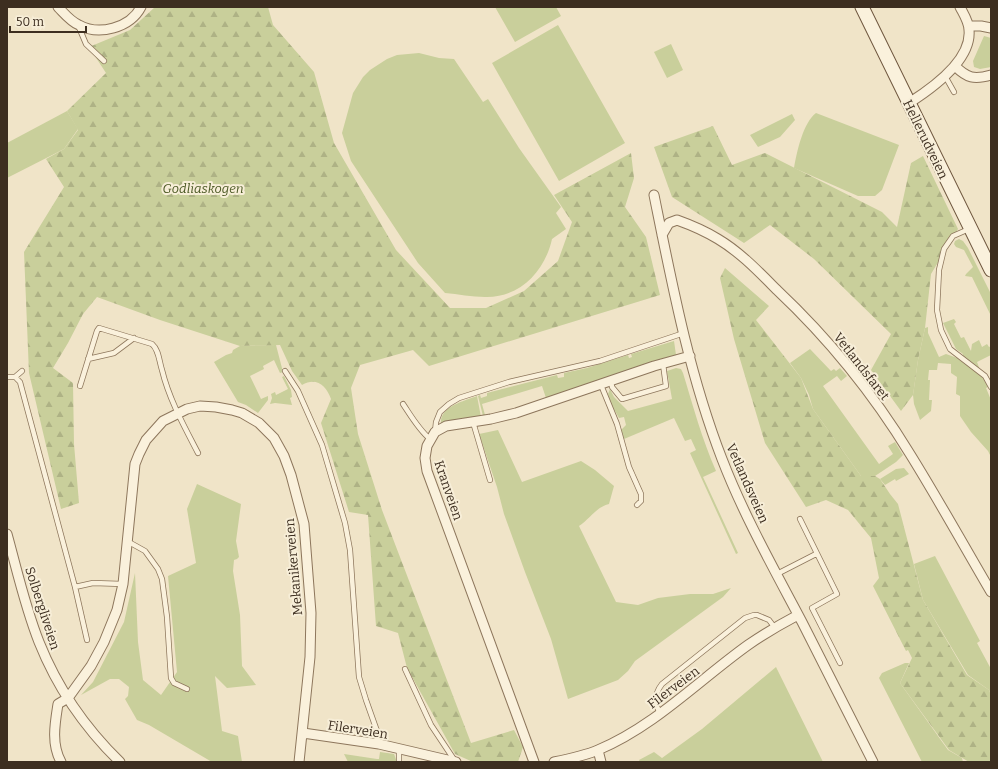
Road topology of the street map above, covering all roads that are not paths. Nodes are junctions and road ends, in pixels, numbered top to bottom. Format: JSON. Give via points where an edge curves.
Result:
{"nodes":[{"id":1,"x":58,"y":7,"type":"edge"},
{"id":2,"x":141,"y":7,"type":"edge"},
{"id":3,"x":862,"y":7,"type":"edge"},
{"id":4,"x":960,"y":7,"type":"edge"},
{"id":5,"x":78,"y":25,"type":"junction"},
{"id":6,"x":968,"y":26,"type":"junction"},
{"id":7,"x":991,"y":28,"type":"edge"},
{"id":8,"x":104,"y":61,"type":"dead end"},
{"id":9,"x":955,"y":66,"type":"junction"},
{"id":10,"x":991,"y":75,"type":"edge"},
{"id":11,"x":945,"y":76,"type":"junction"},
{"id":12,"x":954,"y":92,"type":"dead end"},
{"id":13,"x":909,"y":103,"type":"junction"},
{"id":14,"x":654,"y":194,"type":"dead end"},
{"id":15,"x":970,"y":228,"type":"junction"},
{"id":16,"x":662,"y":235,"type":"junction"},
{"id":17,"x":991,"y":270,"type":"edge"},
{"id":18,"x":684,"y":333,"type":"junction"},
{"id":19,"x":134,"y":338,"type":"junction"},
{"id":20,"x":690,"y":356,"type":"junction"},
{"id":21,"x":88,"y":359,"type":"junction"},
{"id":22,"x":663,"y":364,"type":"junction"},
{"id":23,"x":22,"y":371,"type":"dead end"},
{"id":24,"x":285,"y":371,"type":"dead end"},
{"id":25,"x":7,"y":376,"type":"edge"},
{"id":26,"x":16,"y":377,"type":"junction"},
{"id":27,"x":611,"y":381,"type":"junction"},
{"id":28,"x":602,"y":384,"type":"junction"},
{"id":29,"x":80,"y":386,"type":"dead end"},
{"id":30,"x":991,"y":388,"type":"edge"},
{"id":31,"x":403,"y":404,"type":"dead end"},
{"id":32,"x":177,"y":413,"type":"junction"},
{"id":33,"x":473,"y":422,"type":"junction"},
{"id":34,"x":433,"y":435,"type":"junction"},
{"id":35,"x":198,"y":453,"type":"dead end"},
{"id":36,"x":490,"y":480,"type":"dead end"},
{"id":37,"x":637,"y":505,"type":"dead end"},
{"id":38,"x":800,"y":519,"type":"dead end"},
{"id":39,"x":7,"y":534,"type":"edge"},
{"id":40,"x":127,"y":541,"type":"junction"},
{"id":41,"x":816,"y":554,"type":"junction"},
{"id":42,"x":777,"y":574,"type":"junction"},
{"id":43,"x":123,"y":584,"type":"junction"},
{"id":44,"x":75,"y":587,"type":"junction"},
{"id":45,"x":991,"y":592,"type":"edge"},
{"id":46,"x":798,"y":615,"type":"junction"},
{"id":47,"x":775,"y":628,"type":"junction"},
{"id":48,"x":87,"y":640,"type":"dead end"},
{"id":49,"x":840,"y":663,"type":"dead end"},
{"id":50,"x":405,"y":668,"type":"dead end"},
{"id":51,"x":187,"y":689,"type":"dead end"},
{"id":52,"x":68,"y":698,"type":"junction"},
{"id":53,"x":660,"y":713,"type":"junction"},
{"id":54,"x":303,"y":733,"type":"junction"},
{"id":55,"x":379,"y":744,"type":"junction"},
{"id":56,"x":399,"y":748,"type":"junction"},
{"id":57,"x":598,"y":750,"type":"junction"},
{"id":58,"x":61,"y":762,"type":"edge"},
{"id":59,"x":120,"y":762,"type":"edge"},
{"id":60,"x":299,"y":762,"type":"edge"},
{"id":61,"x":399,"y":762,"type":"edge"},
{"id":62,"x":456,"y":762,"type":"edge"},
{"id":63,"x":534,"y":762,"type":"edge"},
{"id":64,"x":554,"y":762,"type":"edge"},
{"id":65,"x":601,"y":762,"type":"edge"},
{"id":66,"x":873,"y":762,"type":"edge"}],
"edges":[{"from":1,"to":5,"type":"street"},
{"from":2,"to":5,"type":"street","via":[[130,20],[120,26],[96,30]]},
{"from":3,"to":13,"type":"main road","name":"Hellerudveien"},
{"from":4,"to":6,"type":"street"},
{"from":5,"to":8,"type":"lane","via":[[86,44]]},
{"from":6,"to":7,"type":"street"},
{"from":6,"to":9,"type":"street","via":[[968,41]]},
{"from":9,"to":10,"type":"street","via":[[972,78]]},
{"from":9,"to":11,"type":"street"},
{"from":11,"to":12,"type":"lane"},
{"from":11,"to":13,"type":"street"},
{"from":13,"to":15,"type":"main road","name":"Hellerudveien"},
{"from":14,"to":16,"type":"street","name":"Vetlandsveien"},
{"from":15,"to":17,"type":"main road","name":"Hellerudveien"},
{"from":15,"to":30,"type":"lane","via":[[953,236],[944,249],[939,270],[937,310],[941,330],[950,349],[985,376]]},
{"from":16,"to":18,"type":"street","name":"Vetlandsveien"},
{"from":16,"to":45,"type":"street","name":"Vetlandsfaret","via":[[669,223],[677,220],[693,225],[718,239],[764,277],[804,316],[862,386],[910,453]]},
{"from":18,"to":20,"type":"street","name":"Vetlandsveien"},
{"from":18,"to":34,"type":"lane","via":[[587,364],[510,382],[459,398],[440,412]]},
{"from":19,"to":21,"type":"lane","via":[[114,353]]},
{"from":19,"to":21,"type":"lane","via":[[99,328]]},
{"from":19,"to":32,"type":"lane","via":[[149,342],[155,347]]},
{"from":20,"to":22,"type":"street"},
{"from":20,"to":42,"type":"street","name":"Vetlandsveien","via":[[722,458],[741,504]]},
{"from":21,"to":29,"type":"lane"},
{"from":22,"to":27,"type":"street"},
{"from":22,"to":27,"type":"lane","via":[[666,386],[622,399],[612,387]]},
{"from":23,"to":26,"type":"lane"},
{"from":24,"to":55,"type":"lane","via":[[298,391],[322,445],[345,523],[350,550],[359,677],[377,730]]},
{"from":25,"to":26,"type":"lane"},
{"from":26,"to":44,"type":"lane","via":[[20,382]]},
{"from":27,"to":28,"type":"street"},
{"from":28,"to":33,"type":"street","via":[[516,413]]},
{"from":28,"to":37,"type":"lane","via":[[629,467],[641,494],[641,501]]},
{"from":31,"to":34,"type":"lane","via":[[425,435]]},
{"from":32,"to":35,"type":"lane"},
{"from":32,"to":40,"type":"street","name":"Mekanikerveien","via":[[163,421],[146,440],[135,464]]},
{"from":32,"to":54,"type":"street","name":"Mekanikerveien","via":[[200,406],[242,413],[259,423],[274,438],[286,462],[304,524],[311,613]]},
{"from":33,"to":34,"type":"street","via":[[446,426]]},
{"from":33,"to":36,"type":"lane"},
{"from":34,"to":63,"type":"street","name":"Kranveien","via":[[425,452],[427,470]]},
{"from":38,"to":41,"type":"lane"},
{"from":39,"to":52,"type":"street","name":"Solbergliveien","via":[[38,641]]},
{"from":40,"to":43,"type":"street","name":"Mekanikerveien"},
{"from":40,"to":51,"type":"lane","via":[[145,551],[158,569],[162,579],[167,617],[170,678],[174,683]]},
{"from":41,"to":42,"type":"lane"},
{"from":41,"to":49,"type":"lane","via":[[837,594],[812,608]]},
{"from":42,"to":46,"type":"street","name":"Vetlandsveien"},
{"from":43,"to":44,"type":"lane","via":[[93,583]]},
{"from":43,"to":52,"type":"street","name":"Mekanikerveien","via":[[104,642],[91,666]]},
{"from":44,"to":48,"type":"lane"},
{"from":46,"to":47,"type":"street","name":"Filerveien"},
{"from":46,"to":66,"type":"street","name":"Vetlandsveien"},
{"from":47,"to":53,"type":"street","name":"Filerveien","via":[[748,645]]},
{"from":47,"to":53,"type":"lane","via":[[769,620],[754,615],[745,618],[662,684],[655,701]]},
{"from":50,"to":62,"type":"lane","name":"Filerveien","via":[[432,725]]},
{"from":52,"to":58,"type":"street","name":"Mekanikerveien","via":[[58,704],[54,732]]},
{"from":52,"to":59,"type":"street","name":"Solbergliveien","via":[[91,731]]},
{"from":53,"to":57,"type":"street","name":"Filerveien","via":[[626,736]]},
{"from":54,"to":55,"type":"street","name":"Filerveien"},
{"from":54,"to":60,"type":"street","name":"Mekanikerveien"},
{"from":55,"to":56,"type":"street","name":"Filerveien"},
{"from":56,"to":61,"type":"lane"},
{"from":56,"to":62,"type":"street","name":"Filerveien"},
{"from":57,"to":64,"type":"street","name":"Filerveien"},
{"from":57,"to":65,"type":"street"}]}
